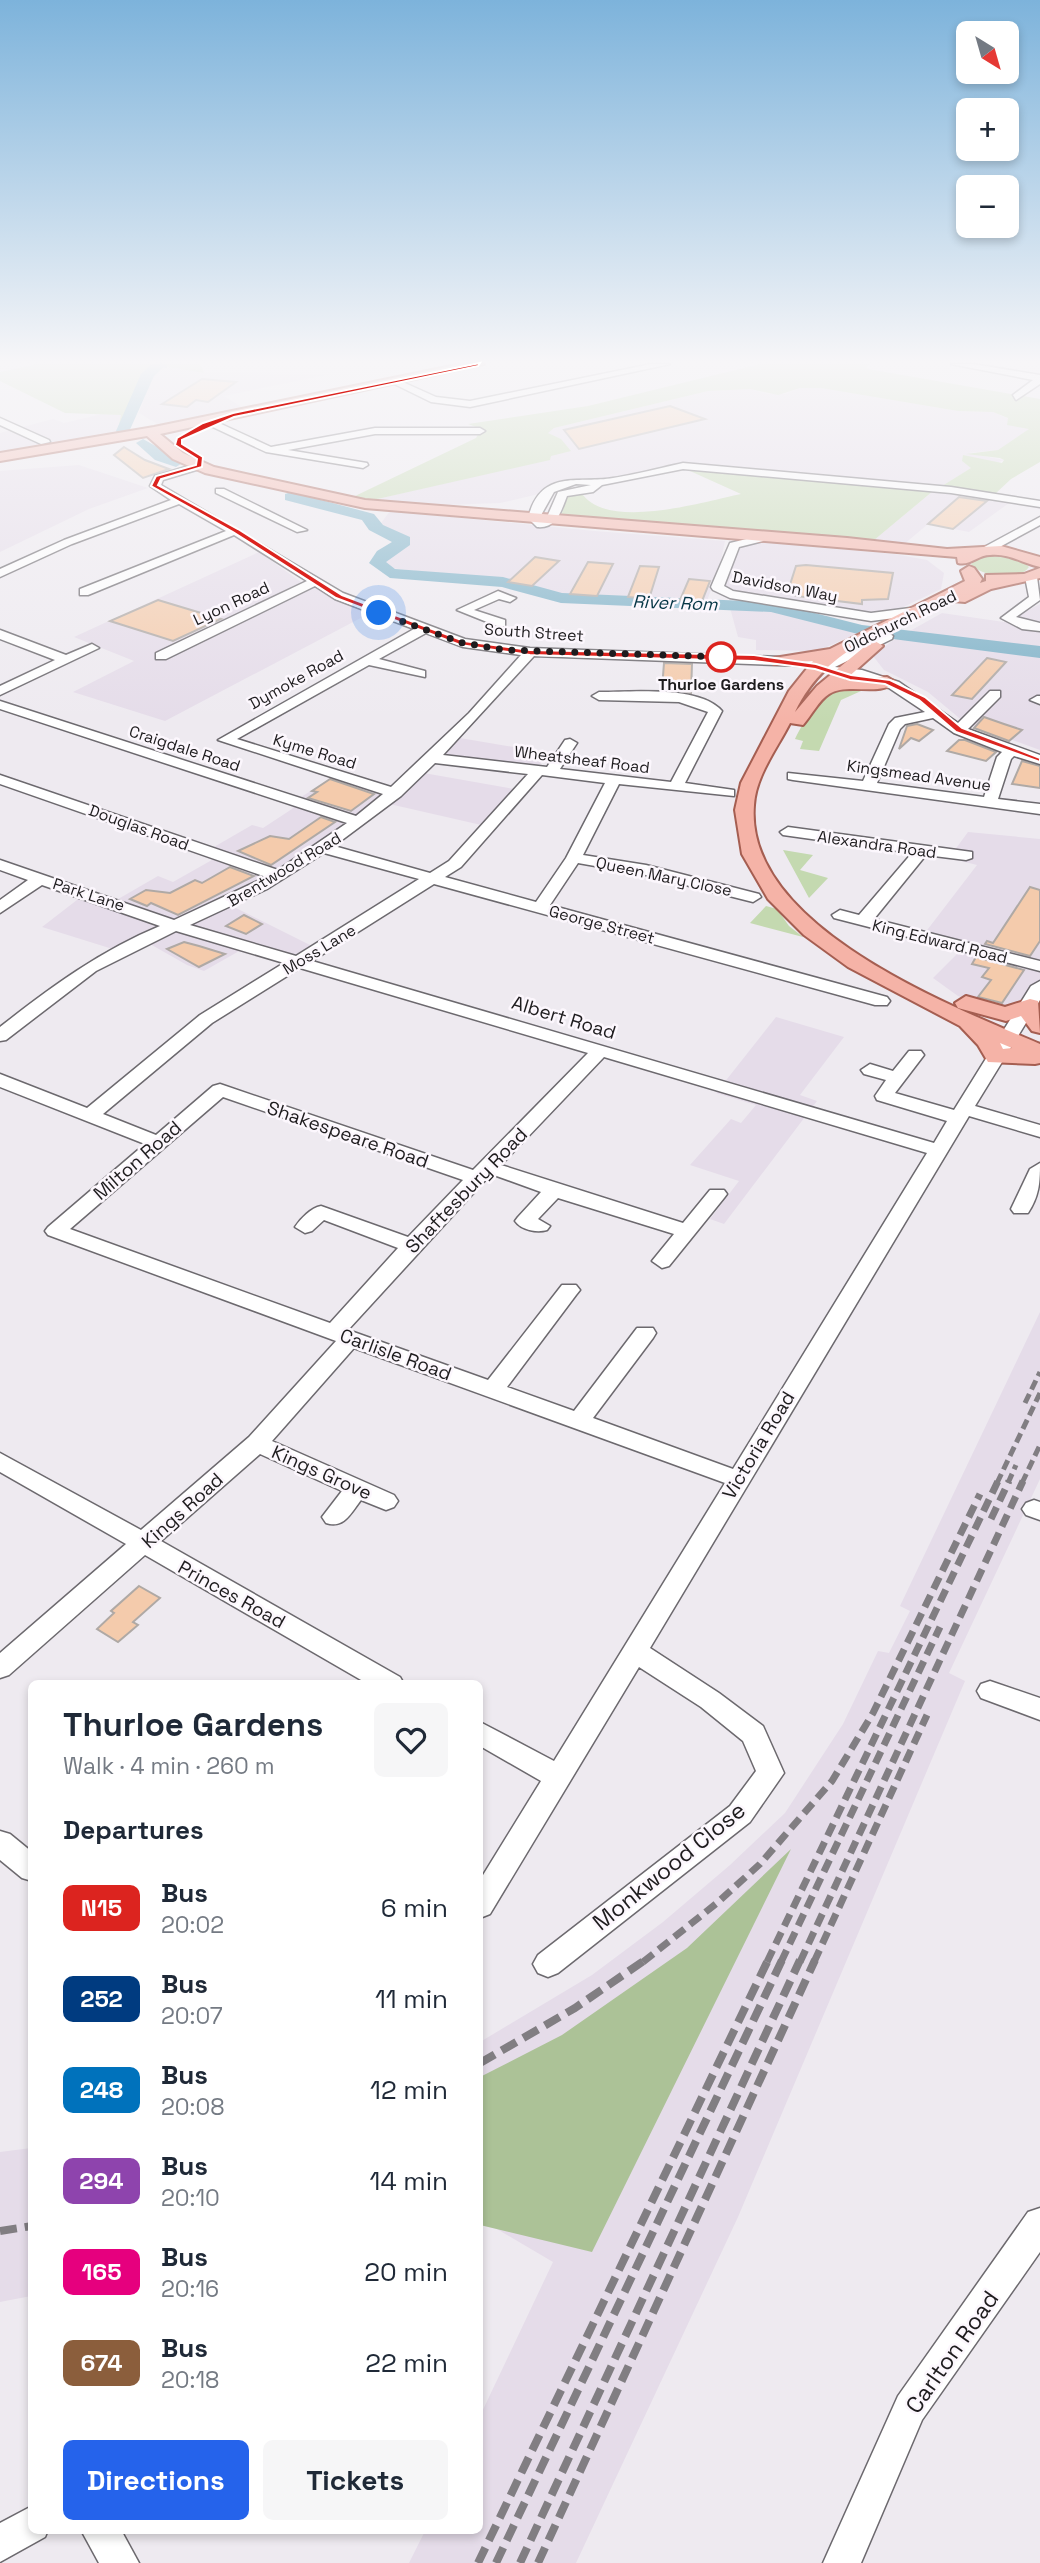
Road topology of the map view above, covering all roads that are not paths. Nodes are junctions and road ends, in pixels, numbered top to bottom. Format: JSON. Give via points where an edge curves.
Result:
{"nodes":[{"id":1,"x":155,"y":484,"type":"edge"},
{"id":2,"x":266,"y":484,"type":"edge"},
{"id":3,"x":596,"y":484,"type":"edge"},
{"id":4,"x":882,"y":484,"type":"edge"},
{"id":5,"x":570,"y":487,"type":"junction"},
{"id":6,"x":220,"y":491,"type":"dead end"},
{"id":7,"x":180,"y":500,"type":"junction"},
{"id":8,"x":1040,"y":504,"type":"edge"},
{"id":9,"x":250,"y":505,"type":"junction"},
{"id":10,"x":209,"y":516,"type":"junction"},
{"id":11,"x":1040,"y":520,"type":"edge"},
{"id":12,"x":542,"y":521,"type":"junction"},
{"id":13,"x":301,"y":530,"type":"dead end"},
{"id":14,"x":235,"y":531,"type":"junction"},
{"id":15,"x":1019,"y":534,"type":"junction"},
{"id":16,"x":759,"y":540,"type":"junction"},
{"id":17,"x":979,"y":552,"type":"junction"},
{"id":18,"x":967,"y":570,"type":"junction"},
{"id":19,"x":0,"y":573,"type":"edge"},
{"id":20,"x":1035,"y":575,"type":"edge"},
{"id":21,"x":1009,"y":580,"type":"junction"},
{"id":22,"x":316,"y":582,"type":"junction"},
{"id":23,"x":84,"y":592,"type":"dead end"},
{"id":24,"x":510,"y":598,"type":"dead end"},
{"id":25,"x":918,"y":611,"type":"junction"},
{"id":26,"x":1040,"y":627,"type":"edge"},
{"id":27,"x":422,"y":630,"type":"junction"},
{"id":28,"x":884,"y":632,"type":"junction"},
{"id":29,"x":0,"y":634,"type":"edge"},
{"id":30,"x":463,"y":643,"type":"junction"},
{"id":31,"x":92,"y":648,"type":"dead end"},
{"id":32,"x":530,"y":652,"type":"junction"},
{"id":33,"x":838,"y":652,"type":"junction"},
{"id":34,"x":867,"y":652,"type":"junction"},
{"id":35,"x":161,"y":656,"type":"dead end"},
{"id":36,"x":66,"y":660,"type":"junction"},
{"id":37,"x":366,"y":660,"type":"junction"},
{"id":38,"x":786,"y":662,"type":"junction"},
{"id":39,"x":816,"y":667,"type":"junction"},
{"id":40,"x":842,"y":673,"type":"junction"},
{"id":41,"x":421,"y":674,"type":"dead end"},
{"id":42,"x":887,"y":682,"type":"junction"},
{"id":43,"x":804,"y":684,"type":"junction"},
{"id":44,"x":823,"y":690,"type":"junction"},
{"id":45,"x":0,"y":691,"type":"edge"},
{"id":46,"x":995,"y":694,"type":"dead end"},
{"id":47,"x":599,"y":696,"type":"dead end"},
{"id":48,"x":0,"y":705,"type":"edge"},
{"id":49,"x":938,"y":713,"type":"junction"},
{"id":50,"x":959,"y":730,"type":"junction"},
{"id":51,"x":225,"y":740,"type":"joint"},
{"id":52,"x":570,"y":743,"type":"dead end"},
{"id":53,"x":1013,"y":750,"type":"junction"},
{"id":54,"x":432,"y":758,"type":"junction"},
{"id":55,"x":1040,"y":760,"type":"edge"},
{"id":56,"x":544,"y":772,"type":"junction"},
{"id":57,"x":793,"y":776,"type":"dead end"},
{"id":58,"x":0,"y":779,"type":"edge"},
{"id":59,"x":613,"y":781,"type":"junction"},
{"id":60,"x":869,"y":785,"type":"junction"},
{"id":61,"x":676,"y":788,"type":"junction"},
{"id":62,"x":397,"y":793,"type":"junction"},
{"id":63,"x":729,"y":793,"type":"dead end"},
{"id":64,"x":990,"y":802,"type":"junction"},
{"id":65,"x":1040,"y":809,"type":"edge"},
{"id":66,"x":360,"y":822,"type":"junction"},
{"id":67,"x":788,"y":832,"type":"dead end"},
{"id":68,"x":322,"y":848,"type":"junction"},
{"id":69,"x":922,"y":850,"type":"junction"},
{"id":70,"x":966,"y":855,"type":"dead end"},
{"id":71,"x":574,"y":858,"type":"junction"},
{"id":72,"x":0,"y":865,"type":"edge"},
{"id":73,"x":279,"y":876,"type":"junction"},
{"id":74,"x":41,"y":878,"type":"junction"},
{"id":75,"x":435,"y":878,"type":"junction"},
{"id":76,"x":753,"y":897,"type":"dead end"},
{"id":77,"x":541,"y":907,"type":"junction"},
{"id":78,"x":0,"y":908,"type":"edge"},
{"id":79,"x":840,"y":915,"type":"dead end"},
{"id":80,"x":862,"y":922,"type":"junction"},
{"id":81,"x":176,"y":926,"type":"junction"},
{"id":82,"x":299,"y":960,"type":"junction"},
{"id":83,"x":1040,"y":966,"type":"edge"},
{"id":84,"x":1040,"y":986,"type":"edge"},
{"id":85,"x":944,"y":996,"type":"junction"},
{"id":86,"x":880,"y":997,"type":"dead end"},
{"id":87,"x":1035,"y":1016,"type":"edge"},
{"id":88,"x":0,"y":1035,"type":"edge"},
{"id":89,"x":1040,"y":1040,"type":"edge"},
{"id":90,"x":1006,"y":1041,"type":"junction"},
{"id":91,"x":600,"y":1051,"type":"junction"},
{"id":92,"x":1040,"y":1052,"type":"edge"},
{"id":93,"x":915,"y":1055,"type":"dead end"},
{"id":94,"x":1040,"y":1058,"type":"edge"},
{"id":95,"x":870,"y":1070,"type":"dead end"},
{"id":96,"x":898,"y":1078,"type":"junction"},
{"id":97,"x":0,"y":1080,"type":"edge"},
{"id":98,"x":220,"y":1090,"type":"joint"},
{"id":99,"x":961,"y":1114,"type":"junction"},
{"id":100,"x":89,"y":1116,"type":"junction"},
{"id":101,"x":1040,"y":1131,"type":"edge"},
{"id":102,"x":157,"y":1142,"type":"junction"},
{"id":103,"x":938,"y":1150,"type":"junction"},
{"id":104,"x":1040,"y":1168,"type":"edge"},
{"id":105,"x":483,"y":1172,"type":"junction"},
{"id":106,"x":554,"y":1189,"type":"junction"},
{"id":107,"x":717,"y":1194,"type":"dead end"},
{"id":108,"x":337,"y":1198,"type":"dead end"},
{"id":109,"x":1020,"y":1209,"type":"dead end"},
{"id":110,"x":321,"y":1212,"type":"junction"},
{"id":111,"x":540,"y":1226,"type":"dead end"},
{"id":112,"x":305,"y":1227,"type":"dead end"},
{"id":113,"x":55,"y":1231,"type":"joint"},
{"id":114,"x":687,"y":1231,"type":"junction"},
{"id":115,"x":411,"y":1246,"type":"junction"},
{"id":116,"x":662,"y":1261,"type":"dead end"},
{"id":117,"x":569,"y":1290,"type":"dead end"},
{"id":118,"x":645,"y":1334,"type":"dead end"},
{"id":119,"x":343,"y":1335,"type":"junction"},
{"id":120,"x":493,"y":1389,"type":"junction"},
{"id":121,"x":580,"y":1420,"type":"junction"},
{"id":122,"x":257,"y":1443,"type":"junction"},
{"id":123,"x":0,"y":1461,"type":"edge"},
{"id":124,"x":737,"y":1479,"type":"junction"},
{"id":125,"x":357,"y":1488,"type":"junction"},
{"id":126,"x":386,"y":1501,"type":"dead end"},
{"id":127,"x":334,"y":1517,"type":"dead end"},
{"id":128,"x":145,"y":1544,"type":"junction"},
{"id":129,"x":635,"y":1652,"type":"junction"},
{"id":130,"x":0,"y":1668,"type":"edge"},
{"id":131,"x":384,"y":1680,"type":"edge"},
{"id":132,"x":989,"y":1691,"type":"dead end"},
{"id":133,"x":1040,"y":1709,"type":"edge"},
{"id":134,"x":483,"y":1735,"type":"edge"},
{"id":135,"x":559,"y":1777,"type":"junction"},
{"id":136,"x":0,"y":1843,"type":"edge"},
{"id":137,"x":28,"y":1866,"type":"edge"},
{"id":138,"x":483,"y":1900,"type":"edge"},
{"id":139,"x":548,"y":1964,"type":"dead end"},
{"id":140,"x":1040,"y":2224,"type":"edge"},
{"id":141,"x":28,"y":2526,"type":"edge"},
{"id":142,"x":102,"y":2534,"type":"edge"},
{"id":143,"x":0,"y":2544,"type":"edge"},
{"id":144,"x":120,"y":2563,"type":"edge"},
{"id":145,"x":842,"y":2563,"type":"edge"}],
"edges":[{"from":1,"to":7,"type":"street","name":"South Street"},
{"from":2,"to":12,"type":"main road","via":[[331,499]]},
{"from":3,"to":5,"type":"street","via":[[590,490]]},
{"from":4,"to":8,"type":"street"},
{"from":5,"to":12,"type":"street"},
{"from":5,"to":12,"type":"street","via":[[550,490],[536,510]]},
{"from":6,"to":9,"type":"street"},
{"from":7,"to":10,"type":"street","name":"South Street"},
{"from":7,"to":19,"type":"street"},
{"from":9,"to":10,"type":"street"},
{"from":9,"to":13,"type":"street"},
{"from":10,"to":14,"type":"street","name":"South Street"},
{"from":11,"to":15,"type":"street"},
{"from":12,"to":16,"type":"main road"},
{"from":12,"to":17,"type":"main road"},
{"from":14,"to":22,"type":"street","name":"South Street"},
{"from":14,"to":23,"type":"street"},
{"from":15,"to":17,"type":"street"},
{"from":15,"to":20,"type":"street","via":[[1009,546]]},
{"from":16,"to":18,"type":"main road","via":[[895,552]]},
{"from":16,"to":25,"type":"street","name":"Davidson Way","via":[[734,545],[717,587],[730,594],[871,617]]},
{"from":17,"to":18,"type":"main road","via":[[962,562]]},
{"from":17,"to":20,"type":"main road"},
{"from":18,"to":21,"type":"main road"},
{"from":18,"to":25,"type":"main road","name":"Oldchurch Road","via":[[974,579],[972,584]]},
{"from":20,"to":21,"type":"main road","name":"Oldchurch Road"},
{"from":20,"to":26,"type":"street","via":[[1007,618]]},
{"from":21,"to":28,"type":"main road","name":"Oldchurch Road"},
{"from":22,"to":27,"type":"street","name":"South Street"},
{"from":22,"to":35,"type":"street","name":"Lyon Road"},
{"from":24,"to":30,"type":"street","via":[[498,595],[463,610],[505,621]]},
{"from":25,"to":28,"type":"main road","name":"Oldchurch Road"},
{"from":27,"to":30,"type":"street","name":"South Street"},
{"from":27,"to":37,"type":"street","name":"Dymoke Road"},
{"from":28,"to":33,"type":"main road","name":"Oldchurch Road"},
{"from":28,"to":34,"type":"main road","name":"Oldchurch Road"},
{"from":28,"to":39,"type":"street","via":[[836,664]]},
{"from":29,"to":36,"type":"street"},
{"from":30,"to":32,"type":"street","name":"South Street"},
{"from":31,"to":36,"type":"street"},
{"from":32,"to":38,"type":"street","name":"South Street"},
{"from":32,"to":54,"type":"street","name":"Brentwood Road"},
{"from":33,"to":38,"type":"main road"},
{"from":33,"to":39,"type":"main road","name":"Oldchurch Road"},
{"from":34,"to":40,"type":"main road","name":"Oldchurch Road"},
{"from":34,"to":42,"type":"main road","via":[[868,663]]},
{"from":36,"to":45,"type":"street"},
{"from":37,"to":41,"type":"street"},
{"from":37,"to":51,"type":"street","name":"Dymoke Road"},
{"from":38,"to":39,"type":"street","name":"South Street"},
{"from":38,"to":43,"type":"main road"},
{"from":39,"to":40,"type":"street","name":"South Street"},
{"from":39,"to":43,"type":"main road"},
{"from":40,"to":42,"type":"street","name":"South Street"},
{"from":40,"to":43,"type":"street","via":[[824,674]]},
{"from":40,"to":44,"type":"main road"},
{"from":42,"to":44,"type":"main road"},
{"from":42,"to":49,"type":"street","name":"South Street","via":[[922,698]]},
{"from":43,"to":90,"type":"main road","via":[[754,773],[744,811],[751,852],[785,906],[849,960],[967,1020],[988,1042]]},
{"from":44,"to":85,"type":"main road","via":[[800,716],[767,780],[762,813],[767,851],[785,884],[815,917],[858,951]]},
{"from":46,"to":50,"type":"street"},
{"from":47,"to":61,"type":"street","via":[[692,699],[712,706],[715,710]]},
{"from":48,"to":66,"type":"street","name":"Craigdale Road"},
{"from":49,"to":50,"type":"street","name":"South Street"},
{"from":49,"to":60,"type":"street","via":[[900,721],[894,727]]},
{"from":50,"to":53,"type":"street","name":"South Street"},
{"from":51,"to":62,"type":"street","name":"Kyme Road"},
{"from":52,"to":56,"type":"street","name":"Moss Lane"},
{"from":53,"to":55,"type":"street","name":"South Street"},
{"from":53,"to":64,"type":"street","via":[[1004,757]]},
{"from":54,"to":56,"type":"street","name":"Wheatsheaf Road"},
{"from":54,"to":62,"type":"street","name":"Brentwood Road"},
{"from":56,"to":59,"type":"street","name":"Wheatsheaf Road"},
{"from":56,"to":75,"type":"street","name":"Moss Lane","via":[[456,864]]},
{"from":57,"to":60,"type":"street","name":"Kingsmead Avenue"},
{"from":58,"to":73,"type":"street","name":"Douglas Road"},
{"from":59,"to":61,"type":"street","name":"Wheatsheaf Road"},
{"from":59,"to":71,"type":"street"},
{"from":60,"to":64,"type":"street","name":"Kingsmead Avenue"},
{"from":61,"to":63,"type":"street","name":"Wheatsheaf Road"},
{"from":62,"to":66,"type":"street","name":"Brentwood Road"},
{"from":64,"to":65,"type":"street","name":"Kingsmead Avenue"},
{"from":66,"to":68,"type":"street","name":"Brentwood Road"},
{"from":67,"to":69,"type":"street","name":"Alexandra Road"},
{"from":68,"to":73,"type":"street","name":"Brentwood Road"},
{"from":68,"to":75,"type":"street","name":"George Street"},
{"from":69,"to":70,"type":"street","name":"Alexandra Road"},
{"from":69,"to":80,"type":"street"},
{"from":71,"to":76,"type":"street","name":"Queen Mary Close","via":[[646,870]]},
{"from":71,"to":77,"type":"street"},
{"from":72,"to":74,"type":"street","name":"Park Lane"},
{"from":73,"to":81,"type":"street","name":"Brentwood Road"},
{"from":74,"to":78,"type":"street"},
{"from":74,"to":81,"type":"street","name":"Park Lane"},
{"from":75,"to":77,"type":"street","name":"George Street"},
{"from":75,"to":82,"type":"street","name":"Moss Lane"},
{"from":77,"to":86,"type":"street","name":"George Street"},
{"from":79,"to":80,"type":"street","name":"King Edward Road"},
{"from":80,"to":83,"type":"street","name":"King Edward Road"},
{"from":81,"to":82,"type":"street","name":"Albert Road"},
{"from":81,"to":88,"type":"street","name":"Brentwood Road","via":[[85,971]]},
{"from":82,"to":91,"type":"street","name":"Albert Road"},
{"from":82,"to":100,"type":"street","name":"Moss Lane","via":[[206,1018]]},
{"from":84,"to":87,"type":"street","name":"Victoria Road"},
{"from":85,"to":87,"type":"main road","via":[[994,1013]]},
{"from":85,"to":90,"type":"main road"},
{"from":87,"to":90,"type":"street","name":"Victoria Road"},
{"from":89,"to":90,"type":"main road"},
{"from":90,"to":92,"type":"main road"},
{"from":90,"to":94,"type":"main road","via":[[1020,1054]]},
{"from":90,"to":99,"type":"street","name":"Victoria Road"},
{"from":91,"to":103,"type":"street","name":"Albert Road"},
{"from":91,"to":105,"type":"street","name":"Shaftesbury Road"},
{"from":93,"to":96,"type":"street"},
{"from":95,"to":96,"type":"street"},
{"from":96,"to":99,"type":"street","via":[[884,1096]]},
{"from":97,"to":100,"type":"street"},
{"from":98,"to":102,"type":"street","name":"Milton Road"},
{"from":98,"to":105,"type":"street","name":"Shakespeare Road"},
{"from":99,"to":101,"type":"street"},
{"from":99,"to":103,"type":"street","name":"Victoria Road"},
{"from":100,"to":102,"type":"street"},
{"from":102,"to":113,"type":"street","name":"Milton Road"},
{"from":103,"to":124,"type":"street","name":"Victoria Road"},
{"from":104,"to":109,"type":"street"},
{"from":105,"to":106,"type":"street","name":"Shakespeare Road"},
{"from":105,"to":115,"type":"street","name":"Shaftesbury Road"},
{"from":106,"to":111,"type":"street","via":[[525,1221]]},
{"from":106,"to":114,"type":"street","name":"Shakespeare Road"},
{"from":107,"to":114,"type":"street"},
{"from":108,"to":110,"type":"street"},
{"from":110,"to":112,"type":"street"},
{"from":110,"to":115,"type":"street"},
{"from":113,"to":119,"type":"street","name":"Carlisle Road"},
{"from":114,"to":116,"type":"street"},
{"from":115,"to":119,"type":"street","name":"Shaftesbury Road"},
{"from":117,"to":120,"type":"street"},
{"from":118,"to":121,"type":"street"},
{"from":119,"to":120,"type":"street","name":"Carlisle Road"},
{"from":119,"to":122,"type":"street","name":"Kings Road"},
{"from":120,"to":121,"type":"street","name":"Carlisle Road"},
{"from":121,"to":124,"type":"street","name":"Carlisle Road"},
{"from":122,"to":125,"type":"street","name":"Kings Grove"},
{"from":122,"to":128,"type":"street","name":"Kings Road"},
{"from":123,"to":128,"type":"street","name":"Princes Road"},
{"from":124,"to":129,"type":"street","name":"Victoria Road"},
{"from":125,"to":126,"type":"street","name":"Kings Grove"},
{"from":125,"to":127,"type":"street"},
{"from":128,"to":130,"type":"street","name":"Kings Road"},
{"from":128,"to":131,"type":"street","name":"Princes Road"},
{"from":129,"to":135,"type":"street","name":"Victoria Road"},
{"from":129,"to":139,"type":"street","name":"Monkwood Close","via":[[754,1734],[770,1773],[740,1815]]},
{"from":132,"to":133,"type":"street"},
{"from":134,"to":135,"type":"street"},
{"from":135,"to":138,"type":"street","name":"Victoria Road"},
{"from":136,"to":137,"type":"street"},
{"from":140,"to":145,"type":"street","name":"Carlton Road","via":[[910,2408]]},
{"from":141,"to":143,"type":"street"},
{"from":142,"to":144,"type":"street"}]}
